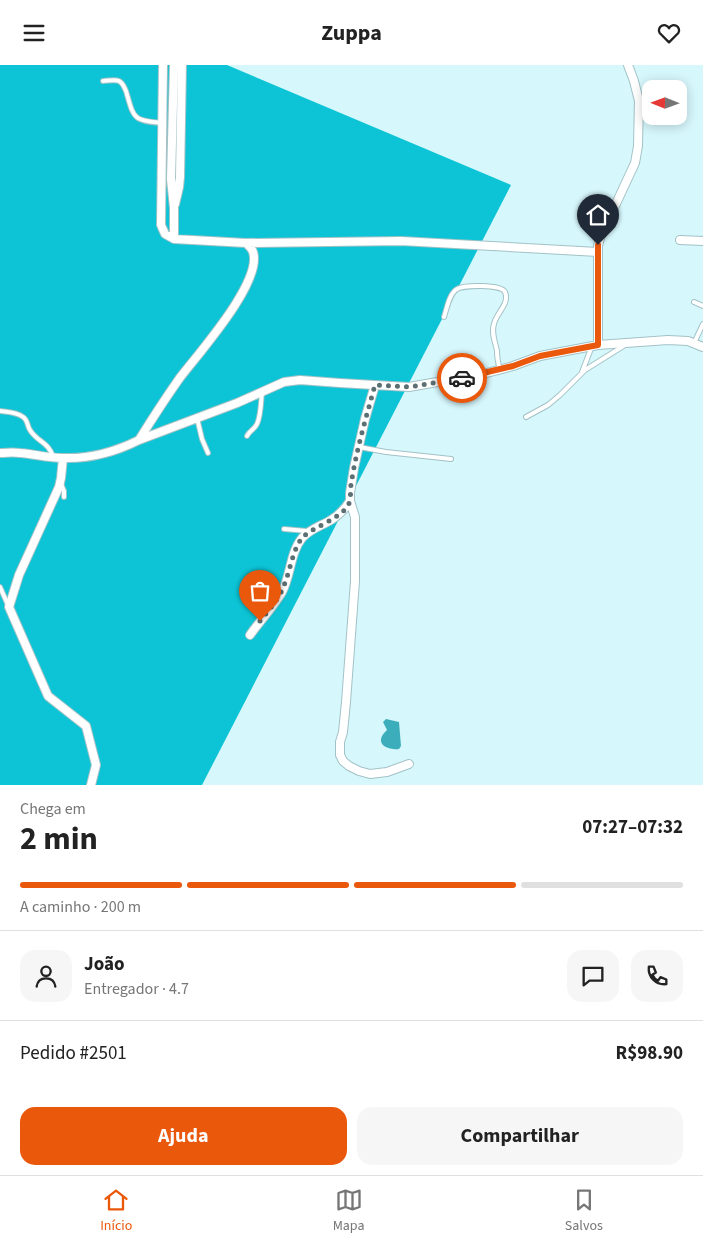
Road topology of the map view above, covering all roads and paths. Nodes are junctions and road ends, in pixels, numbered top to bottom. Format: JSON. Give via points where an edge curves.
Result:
{"nodes":[{"id":1,"x":163,"y":65,"type":"edge"},
{"id":2,"x":174,"y":65,"type":"edge"},
{"id":3,"x":182,"y":65,"type":"edge"},
{"id":4,"x":628,"y":65,"type":"edge"},
{"id":5,"x":104,"y":81,"type":"dead end"},
{"id":6,"x":163,"y":123,"type":"junction"},
{"id":7,"x":174,"y":208,"type":"junction"},
{"id":8,"x":174,"y":239,"type":"junction"},
{"id":9,"x":680,"y":241,"type":"dead end"},
{"id":10,"x":703,"y":241,"type":"edge"},
{"id":11,"x":246,"y":243,"type":"junction"},
{"id":12,"x":598,"y":252,"type":"junction"},
{"id":13,"x":694,"y":302,"type":"dead end"},
{"id":14,"x":703,"y":306,"type":"edge"},
{"id":15,"x":444,"y":317,"type":"dead end"},
{"id":16,"x":703,"y":324,"type":"edge"},
{"id":17,"x":629,"y":343,"type":"junction"},
{"id":18,"x":694,"y":343,"type":"junction"},
{"id":19,"x":595,"y":345,"type":"junction"},
{"id":20,"x":703,"y":347,"type":"edge"},
{"id":21,"x":500,"y":370,"type":"junction"},
{"id":22,"x":581,"y":374,"type":"junction"},
{"id":23,"x":375,"y":385,"type":"junction"},
{"id":24,"x":262,"y":392,"type":"junction"},
{"id":25,"x":0,"y":411,"type":"edge"},
{"id":26,"x":526,"y":417,"type":"dead end"},
{"id":27,"x":196,"y":419,"type":"junction"},
{"id":28,"x":247,"y":436,"type":"dead end"},
{"id":29,"x":139,"y":440,"type":"junction"},
{"id":30,"x":359,"y":447,"type":"junction"},
{"id":31,"x":0,"y":453,"type":"edge"},
{"id":32,"x":208,"y":453,"type":"dead end"},
{"id":33,"x":53,"y":457,"type":"junction"},
{"id":34,"x":63,"y":458,"type":"junction"},
{"id":35,"x":451,"y":459,"type":"dead end"},
{"id":36,"x":60,"y":483,"type":"junction"},
{"id":37,"x":64,"y":497,"type":"dead end"},
{"id":38,"x":350,"y":501,"type":"junction"},
{"id":39,"x":284,"y":529,"type":"dead end"},
{"id":40,"x":310,"y":531,"type":"junction"},
{"id":41,"x":0,"y":587,"type":"edge"},
{"id":42,"x":9,"y":607,"type":"junction"},
{"id":43,"x":250,"y":635,"type":"dead end"},
{"id":44,"x":410,"y":764,"type":"dead end"},
{"id":45,"x":91,"y":785,"type":"edge"}],
"edges":[{"from":1,"to":6,"type":"street"},
{"from":2,"to":7,"type":"street","via":[[171,179]]},
{"from":3,"to":7,"type":"street","via":[[180,177]]},
{"from":4,"to":12,"type":"street","via":[[639,101],[638,146],[634,163],[600,238]]},
{"from":5,"to":6,"type":"lane","via":[[121,82],[132,112],[138,118]]},
{"from":6,"to":8,"type":"street","via":[[160,225],[165,234]]},
{"from":7,"to":8,"type":"street"},
{"from":8,"to":11,"type":"street"},
{"from":9,"to":10,"type":"street"},
{"from":11,"to":12,"type":"street","via":[[401,241]]},
{"from":11,"to":29,"type":"street","via":[[253,252],[254,263],[242,294]]},
{"from":12,"to":19,"type":"street"},
{"from":13,"to":14,"type":"lane"},
{"from":15,"to":21,"type":"lane","via":[[455,290],[462,286],[501,288],[505,302],[492,330]]},
{"from":16,"to":18,"type":"lane"},
{"from":17,"to":18,"type":"street","via":[[668,340]]},
{"from":17,"to":19,"type":"street"},
{"from":17,"to":22,"type":"lane"},
{"from":18,"to":20,"type":"street"},
{"from":19,"to":21,"type":"street","via":[[540,356]]},
{"from":19,"to":22,"type":"lane"},
{"from":21,"to":23,"type":"street","via":[[410,387]]},
{"from":22,"to":26,"type":"lane","via":[[548,405]]},
{"from":23,"to":24,"type":"street","via":[[300,380],[284,382]]},
{"from":23,"to":30,"type":"street"},
{"from":24,"to":27,"type":"street"},
{"from":24,"to":28,"type":"lane","via":[[258,423]]},
{"from":25,"to":33,"type":"lane","via":[[23,417],[29,430],[50,448]]},
{"from":27,"to":29,"type":"street"},
{"from":27,"to":32,"type":"lane"},
{"from":29,"to":34,"type":"street","via":[[110,452]]},
{"from":30,"to":35,"type":"lane"},
{"from":30,"to":38,"type":"street"},
{"from":31,"to":33,"type":"street"},
{"from":33,"to":34,"type":"street"},
{"from":34,"to":36,"type":"street"},
{"from":36,"to":37,"type":"lane"},
{"from":36,"to":42,"type":"street","via":[[19,575]]},
{"from":38,"to":40,"type":"street","via":[[344,511]]},
{"from":38,"to":44,"type":"street","via":[[356,517],[355,572],[340,755],[349,766],[370,774]]},
{"from":39,"to":40,"type":"lane"},
{"from":40,"to":43,"type":"street","via":[[298,545],[282,592]]},
{"from":41,"to":42,"type":"lane"},
{"from":42,"to":45,"type":"street","via":[[48,696],[86,726],[96,765]]}]}
